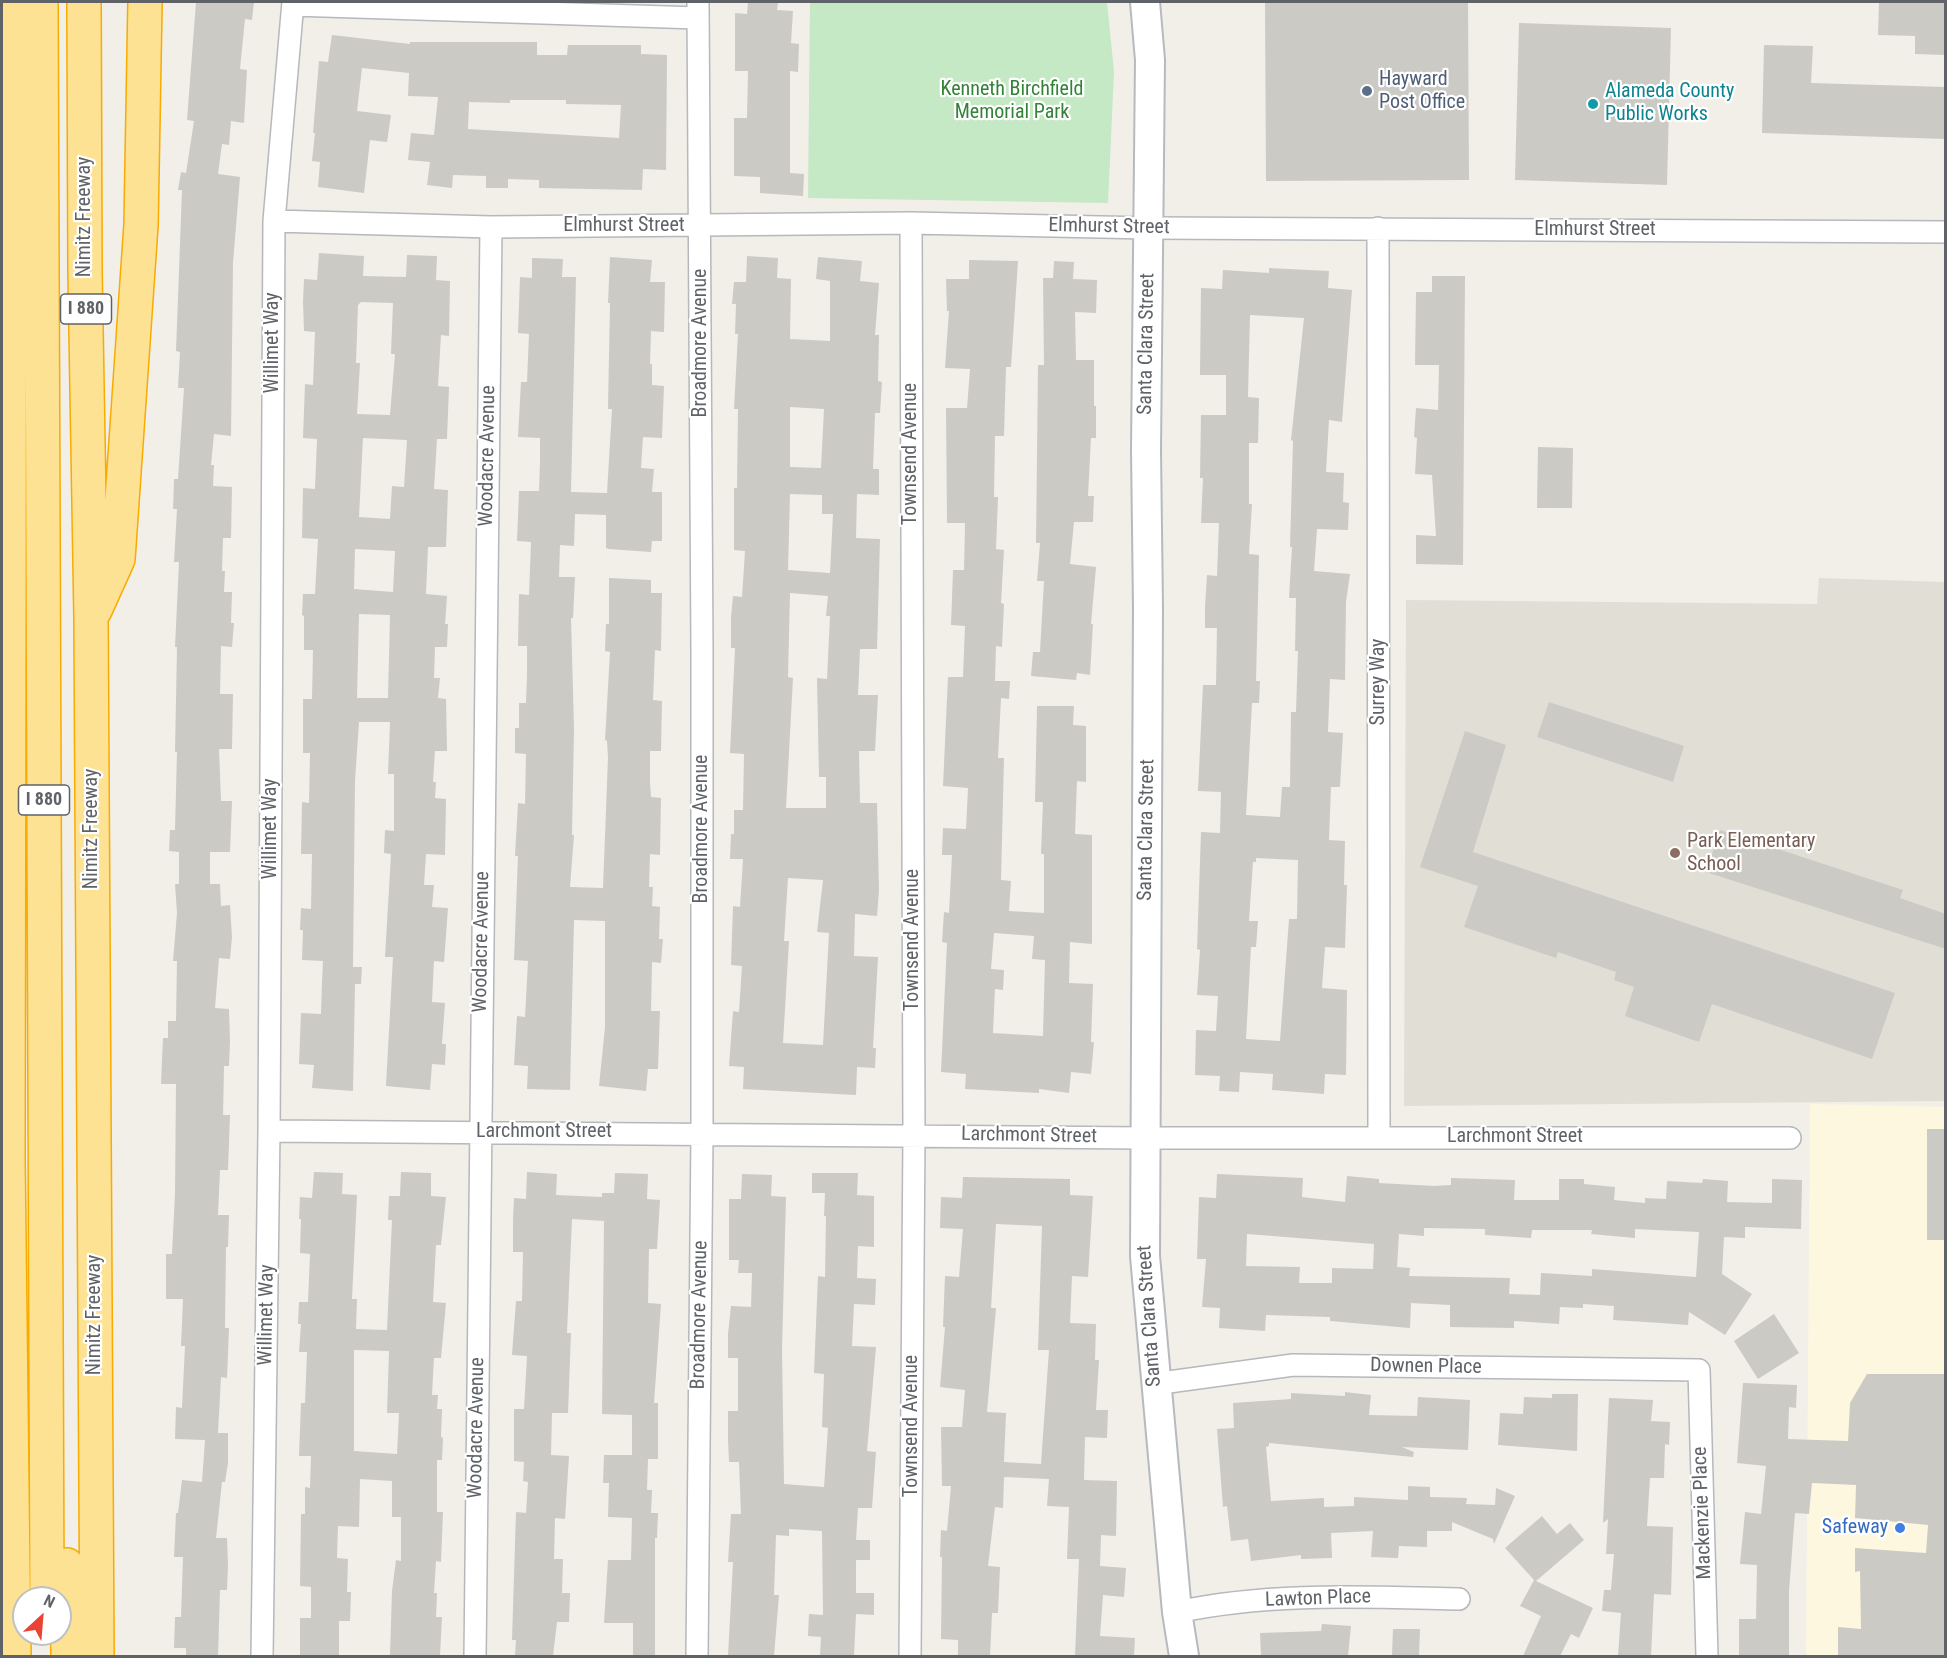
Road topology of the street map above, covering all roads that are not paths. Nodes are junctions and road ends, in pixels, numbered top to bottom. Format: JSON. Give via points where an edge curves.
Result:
{"nodes":[{"id":1,"x":10,"y":2,"type":"edge"},
{"id":2,"x":41,"y":2,"type":"edge"},
{"id":3,"x":84,"y":2,"type":"edge"},
{"id":4,"x":145,"y":2,"type":"edge"},
{"id":5,"x":1145,"y":2,"type":"edge"},
{"id":6,"x":293,"y":3,"type":"edge"},
{"id":7,"x":698,"y":10,"type":"edge"},
{"id":8,"x":273,"y":221,"type":"junction"},
{"id":9,"x":911,"y":223,"type":"junction"},
{"id":10,"x":700,"y":226,"type":"junction"},
{"id":11,"x":491,"y":227,"type":"junction"},
{"id":12,"x":1148,"y":228,"type":"junction"},
{"id":13,"x":1378,"y":228,"type":"junction"},
{"id":14,"x":1946,"y":232,"type":"edge"},
{"id":15,"x":91,"y":617,"type":"junction"},
{"id":16,"x":91,"y":668,"type":"junction"},
{"id":17,"x":5,"y":788,"type":"edge"},
{"id":18,"x":269,"y":1131,"type":"junction"},
{"id":19,"x":479,"y":1132,"type":"junction"},
{"id":20,"x":702,"y":1133,"type":"junction"},
{"id":21,"x":914,"y":1134,"type":"junction"},
{"id":22,"x":1379,"y":1136,"type":"junction"},
{"id":23,"x":1144,"y":1138,"type":"junction"},
{"id":24,"x":1790,"y":1138,"type":"dead end"},
{"id":25,"x":1699,"y":1370,"type":"joint"},
{"id":26,"x":1154,"y":1384,"type":"junction"},
{"id":27,"x":47,"y":1586,"type":"edge"},
{"id":28,"x":1459,"y":1599,"type":"dead end"},
{"id":29,"x":1177,"y":1612,"type":"junction"},
{"id":30,"x":14,"y":1656,"type":"edge"},
{"id":31,"x":68,"y":1656,"type":"edge"},
{"id":32,"x":97,"y":1656,"type":"edge"},
{"id":33,"x":262,"y":1656,"type":"edge"},
{"id":34,"x":475,"y":1656,"type":"edge"},
{"id":35,"x":696,"y":1656,"type":"edge"},
{"id":36,"x":910,"y":1656,"type":"edge"},
{"id":37,"x":1184,"y":1656,"type":"edge"},
{"id":38,"x":1707,"y":1656,"type":"edge"}],
"edges":[{"from":1,"to":17,"type":"highway","number":"I 880"},
{"from":2,"to":27,"type":"highway","number":"I 880"},
{"from":3,"to":15,"type":"highway","name":"Nimitz Freeway","number":"I 880"},
{"from":4,"to":15,"type":"highway","via":[[141,236],[118,559]]},
{"from":5,"to":12,"type":"main road","name":"Santa Clara Street","via":[[1150,60]]},
{"from":6,"to":7,"type":"street"},
{"from":6,"to":8,"type":"street","name":"Willimet Way"},
{"from":7,"to":10,"type":"street","name":"Broadmore Avenue"},
{"from":8,"to":11,"type":"street","name":"Elmhurst Street"},
{"from":8,"to":18,"type":"street","name":"Willimet Way"},
{"from":9,"to":10,"type":"street","name":"Elmhurst Street"},
{"from":9,"to":12,"type":"street","name":"Elmhurst Street"},
{"from":9,"to":21,"type":"street","name":"Townsend Avenue"},
{"from":10,"to":11,"type":"street","name":"Elmhurst Street"},
{"from":10,"to":20,"type":"street","name":"Broadmore Avenue"},
{"from":11,"to":19,"type":"street","name":"Woodacre Avenue"},
{"from":12,"to":13,"type":"street","name":"Elmhurst Street"},
{"from":12,"to":23,"type":"main road","name":"Santa Clara Street"},
{"from":13,"to":14,"type":"street","name":"Elmhurst Street"},
{"from":13,"to":22,"type":"street","name":"Surrey Way"},
{"from":15,"to":16,"type":"highway","name":"Nimitz Freeway","number":"I 880"},
{"from":16,"to":31,"type":"highway","number":"I 880","via":[[60,728]]},
{"from":16,"to":32,"type":"highway","name":"Nimitz Freeway","number":"I 880"},
{"from":17,"to":30,"type":"highway","number":"I 880"},
{"from":18,"to":19,"type":"street","name":"Larchmont Street"},
{"from":18,"to":33,"type":"street","name":"Willimet Way"},
{"from":19,"to":20,"type":"street","name":"Larchmont Street"},
{"from":19,"to":34,"type":"street","name":"Woodacre Avenue"},
{"from":20,"to":21,"type":"street","name":"Larchmont Street"},
{"from":20,"to":35,"type":"street","name":"Broadmore Avenue"},
{"from":21,"to":23,"type":"street","name":"Larchmont Street"},
{"from":21,"to":36,"type":"street","name":"Townsend Avenue"},
{"from":22,"to":23,"type":"street","name":"Larchmont Street"},
{"from":22,"to":24,"type":"street","name":"Larchmont Street"},
{"from":23,"to":26,"type":"main road","name":"Santa Clara Street","via":[[1145,1256]]},
{"from":25,"to":26,"type":"street","name":"Downen Place","via":[[1293,1365]]},
{"from":25,"to":38,"type":"street","name":"Mackenzie Place"},
{"from":26,"to":29,"type":"main road","name":"Santa Clara Street"},
{"from":28,"to":29,"type":"street","name":"Lawton Place","via":[[1318,1595],[1201,1606]]},
{"from":29,"to":37,"type":"main road","name":"Santa Clara Street"}]}
